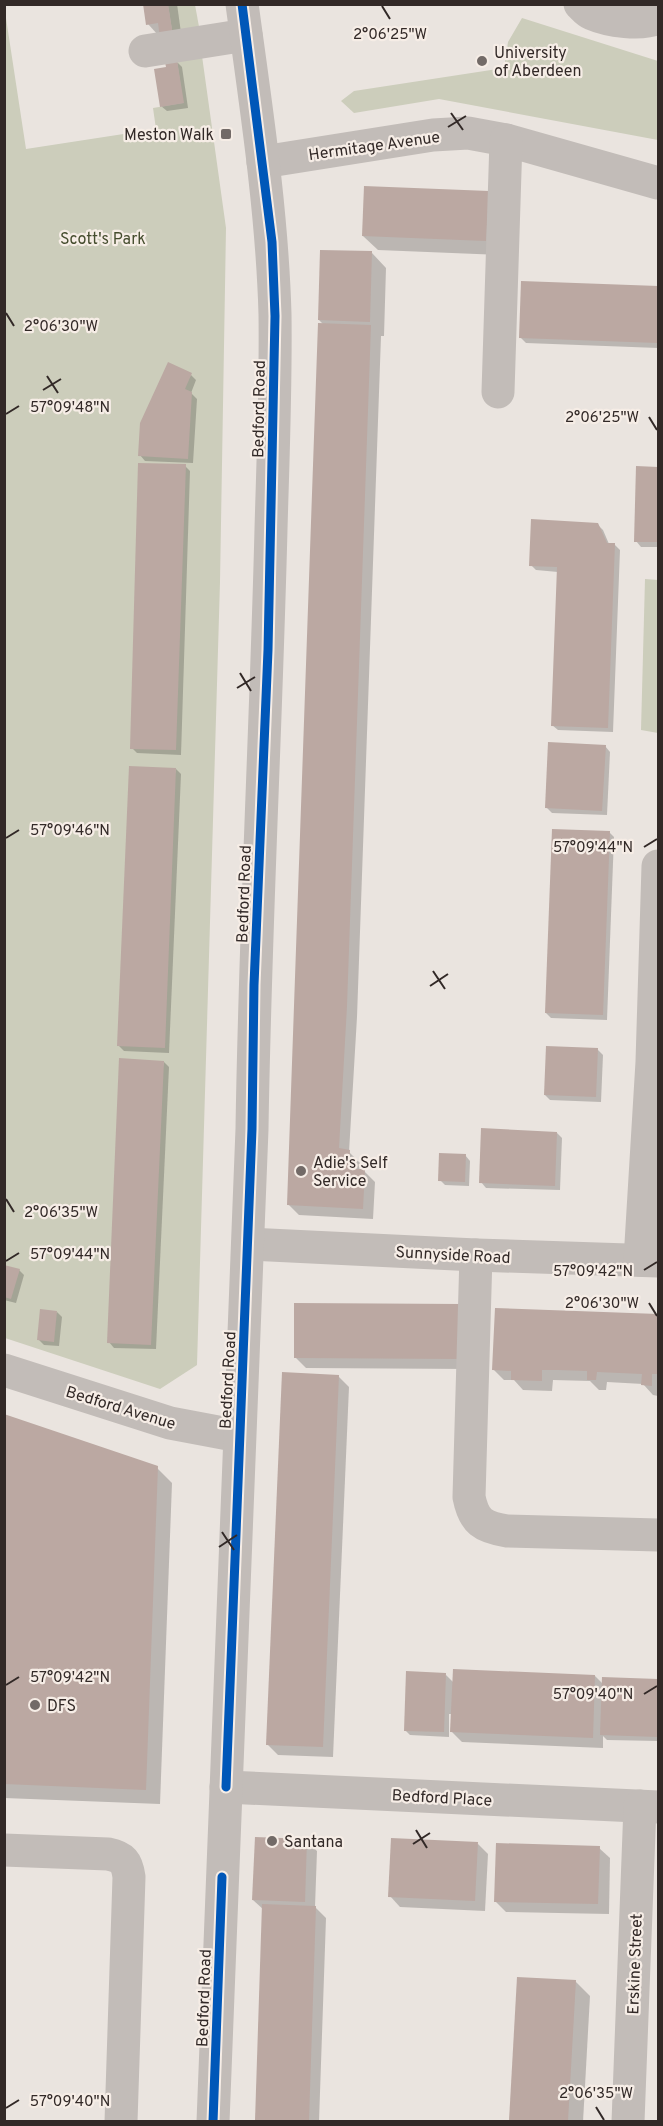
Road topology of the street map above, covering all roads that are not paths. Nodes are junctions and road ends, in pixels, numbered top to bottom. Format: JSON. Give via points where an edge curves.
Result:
{"nodes":[{"id":1,"x":580,"y":4,"type":"edge"},
{"id":2,"x":658,"y":18,"type":"edge"},
{"id":3,"x":244,"y":20,"type":"edge"},
{"id":4,"x":145,"y":51,"type":"dead end"},
{"id":5,"x":506,"y":140,"type":"junction"},
{"id":6,"x":263,"y":162,"type":"junction"},
{"id":7,"x":658,"y":183,"type":"edge"},
{"id":8,"x":498,"y":392,"type":"dead end"},
{"id":9,"x":658,"y":866,"type":"edge"},
{"id":10,"x":658,"y":920,"type":"edge"},
{"id":11,"x":248,"y":1244,"type":"junction"},
{"id":12,"x":476,"y":1255,"type":"junction"},
{"id":13,"x":649,"y":1260,"type":"edge"},
{"id":14,"x":4,"y":1370,"type":"edge"},
{"id":15,"x":239,"y":1436,"type":"junction"},
{"id":16,"x":658,"y":1535,"type":"edge"},
{"id":17,"x":226,"y":1787,"type":"junction"},
{"id":18,"x":649,"y":1806,"type":"edge"},
{"id":19,"x":4,"y":1850,"type":"edge"},
{"id":20,"x":121,"y":2121,"type":"edge"},
{"id":21,"x":213,"y":2121,"type":"edge"},
{"id":22,"x":628,"y":2121,"type":"edge"}],
"edges":[{"from":1,"to":2,"type":"street","via":[[590,13],[625,22]]},
{"from":3,"to":4,"type":"street"},
{"from":3,"to":6,"type":"street","name":"Bedford Road"},
{"from":5,"to":6,"type":"street","name":"Hermitage Avenue","via":[[468,133],[432,135]]},
{"from":5,"to":7,"type":"street","name":"Hermitage Avenue"},
{"from":5,"to":8,"type":"street"},
{"from":6,"to":11,"type":"street","name":"Bedford Road","via":[[275,316]]},
{"from":9,"to":10,"type":"street"},
{"from":10,"to":13,"type":"street","via":[[648,1161]]},
{"from":11,"to":12,"type":"street","name":"Sunnyside Road"},
{"from":11,"to":15,"type":"street","name":"Bedford Road"},
{"from":12,"to":13,"type":"street","name":"Sunnyside Road"},
{"from":12,"to":16,"type":"street","via":[[470,1497],[478,1521],[489,1528],[507,1531]]},
{"from":14,"to":15,"type":"street","name":"Bedford Avenue","via":[[170,1422]]},
{"from":15,"to":17,"type":"street","name":"Bedford Road"},
{"from":17,"to":18,"type":"street","name":"Bedford Place"},
{"from":17,"to":21,"type":"street","name":"Bedford Road"},
{"from":18,"to":22,"type":"street","name":"Erskine Street"},
{"from":19,"to":20,"type":"street","via":[[108,1854],[120,1856],[128,1864]]}]}
